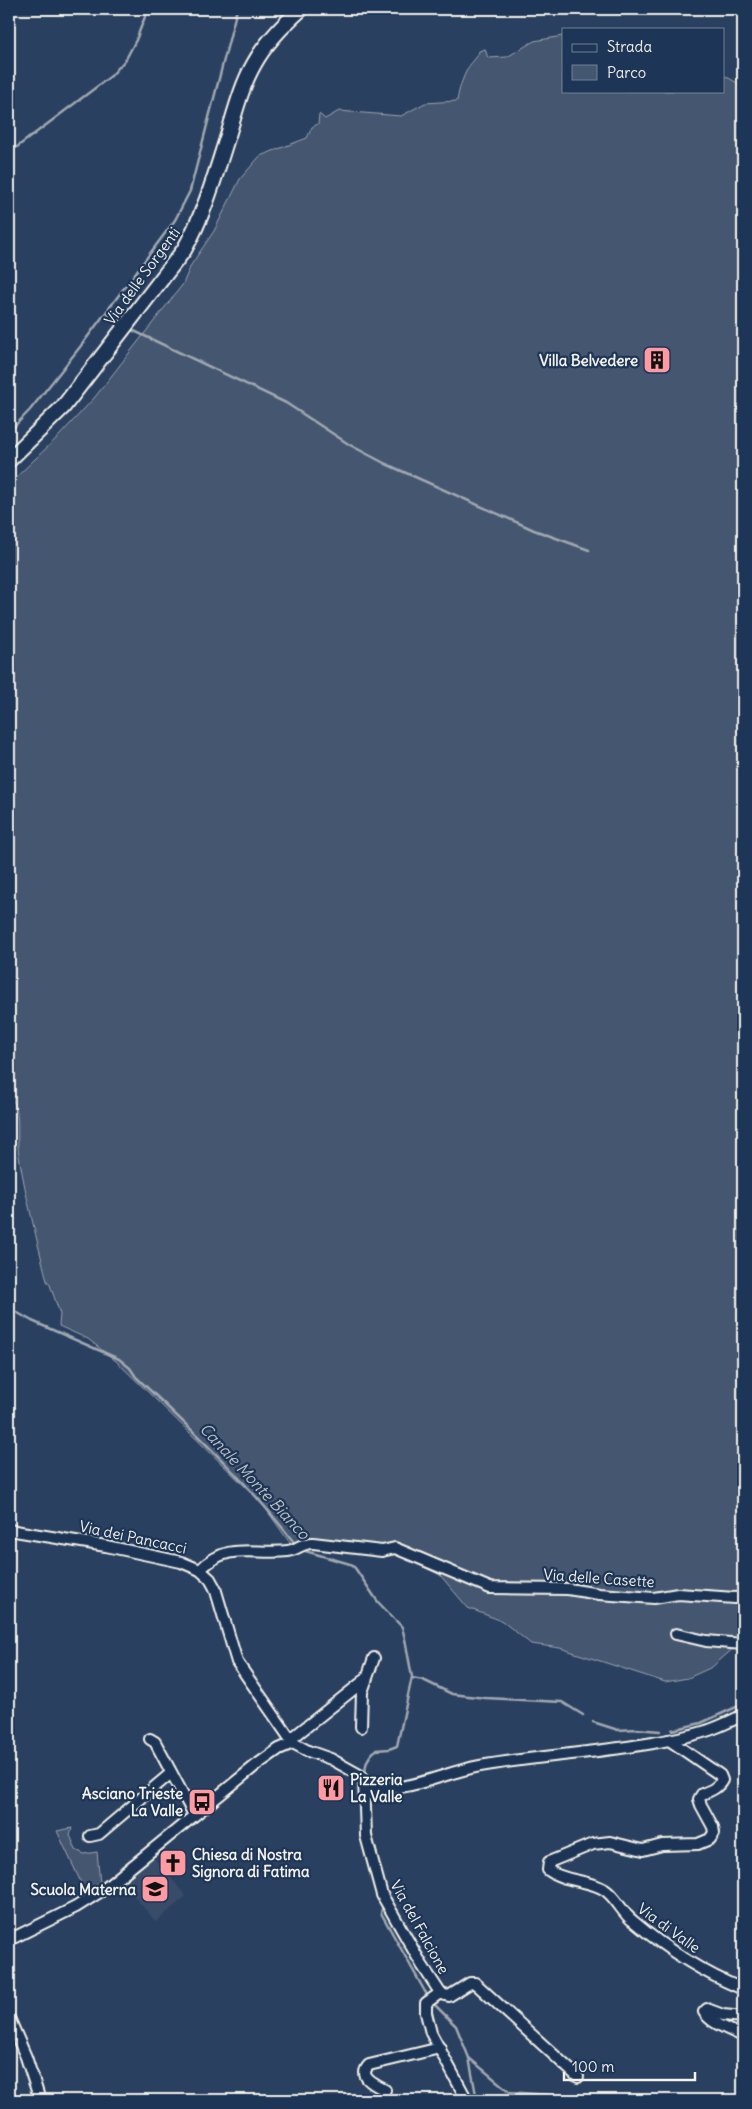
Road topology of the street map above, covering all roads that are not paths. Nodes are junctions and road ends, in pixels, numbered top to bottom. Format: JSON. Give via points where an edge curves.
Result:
{"nodes":[{"id":1,"x":301,"y":9,"type":"edge"},
{"id":2,"x":9,"y":460,"type":"edge"},
{"id":3,"x":9,"y":1530,"type":"edge"},
{"id":4,"x":200,"y":1570,"type":"junction"},
{"id":5,"x":743,"y":1597,"type":"edge"},
{"id":6,"x":676,"y":1634,"type":"dead end"},
{"id":7,"x":743,"y":1644,"type":"edge"},
{"id":8,"x":374,"y":1658,"type":"dead end"},
{"id":9,"x":365,"y":1680,"type":"junction"},
{"id":10,"x":743,"y":1715,"type":"edge"},
{"id":11,"x":361,"y":1727,"type":"dead end"},
{"id":12,"x":150,"y":1738,"type":"dead end"},
{"id":13,"x":669,"y":1740,"type":"junction"},
{"id":14,"x":292,"y":1741,"type":"junction"},
{"id":15,"x":170,"y":1774,"type":"junction"},
{"id":16,"x":370,"y":1787,"type":"junction"},
{"id":17,"x":194,"y":1815,"type":"junction"},
{"id":18,"x":90,"y":1836,"type":"dead end"},
{"id":19,"x":9,"y":1940,"type":"edge"},
{"id":20,"x":743,"y":1989,"type":"edge"},
{"id":21,"x":438,"y":1994,"type":"junction"},
{"id":22,"x":743,"y":2017,"type":"edge"},
{"id":23,"x":9,"y":2018,"type":"edge"},
{"id":24,"x":743,"y":2036,"type":"edge"},
{"id":25,"x":440,"y":2048,"type":"junction"},
{"id":26,"x":578,"y":2077,"type":"dead end"},
{"id":27,"x":40,"y":2100,"type":"edge"},
{"id":28,"x":381,"y":2100,"type":"edge"},
{"id":29,"x":467,"y":2100,"type":"edge"}],
"edges":[{"from":1,"to":2,"type":"main road","name":"Via delle Sorgenti","via":[[270,39],[248,75],[208,198],[184,250],[63,407]]},
{"from":3,"to":4,"type":"street","name":"Via dei Pancacci","via":[[106,1546],[181,1562]]},
{"from":4,"to":5,"type":"street","name":"Via delle Casette","via":[[224,1553],[293,1550],[313,1542],[382,1550],[395,1548],[490,1588],[568,1589],[654,1598],[678,1594]]},
{"from":4,"to":14,"type":"street","name":"Via dei Pancacci","via":[[215,1588],[237,1662]]},
{"from":6,"to":7,"type":"street"},
{"from":8,"to":9,"type":"street"},
{"from":9,"to":11,"type":"street"},
{"from":9,"to":14,"type":"street"},
{"from":10,"to":13,"type":"street","via":[[714,1729]]},
{"from":12,"to":15,"type":"street"},
{"from":13,"to":16,"type":"street","via":[[462,1769],[401,1788]]},
{"from":13,"to":20,"type":"street","name":"Via di Valle","via":[[722,1780],[700,1799],[713,1827],[710,1839],[698,1844],[662,1845],[644,1850],[610,1842],[592,1844],[549,1862],[548,1870],[592,1883],[607,1891],[633,1922],[682,1958]]},
{"from":14,"to":16,"type":"street","via":[[358,1774]]},
{"from":14,"to":17,"type":"street"},
{"from":15,"to":17,"type":"street"},
{"from":15,"to":18,"type":"street","via":[[99,1834]]},
{"from":16,"to":21,"type":"street","name":"Via del Falcione","via":[[364,1812],[366,1836],[382,1895]]},
{"from":17,"to":19,"type":"street","via":[[97,1894],[76,1908]]},
{"from":21,"to":25,"type":"street","name":"Via del Falcione","via":[[426,2003],[428,2022]]},
{"from":21,"to":26,"type":"street","name":"Via del Falcione","via":[[449,1996],[475,1983]]},
{"from":22,"to":24,"type":"street","via":[[723,2015],[708,2009],[704,2012],[715,2022]]},
{"from":23,"to":27,"type":"street"},
{"from":25,"to":28,"type":"street","via":[[369,2065],[365,2069],[367,2079],[385,2090]]},
{"from":25,"to":29,"type":"street","name":"Via del Falcione"}]}
